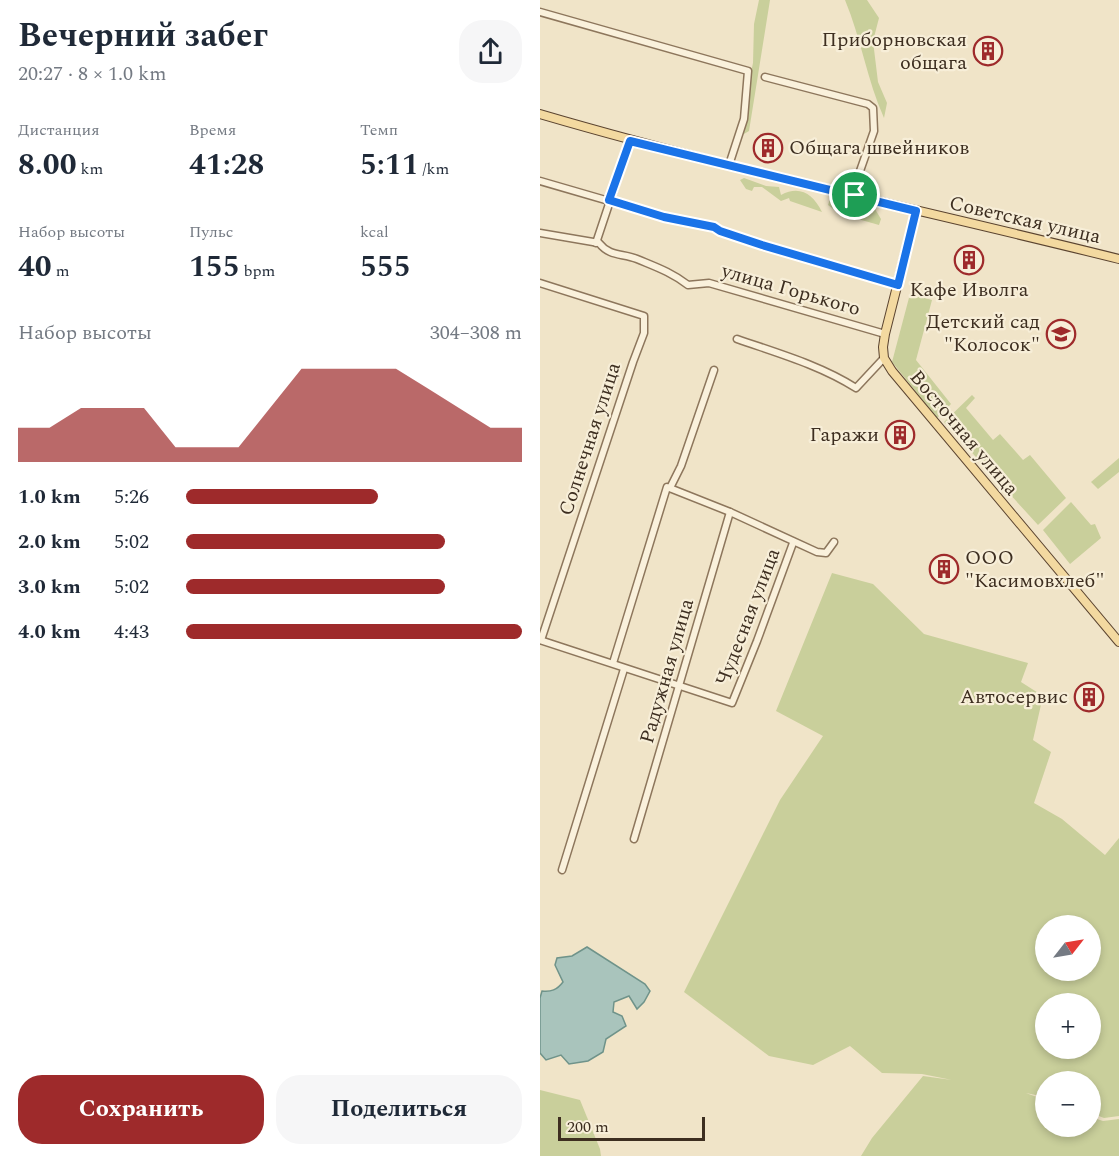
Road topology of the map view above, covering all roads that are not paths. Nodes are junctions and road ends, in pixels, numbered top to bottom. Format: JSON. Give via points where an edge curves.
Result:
{"nodes":[{"id":1,"x":540,"y":12,"type":"edge"},
{"id":2,"x":765,"y":77,"type":"dead end"},
{"id":3,"x":540,"y":114,"type":"edge"},
{"id":4,"x":630,"y":141,"type":"junction"},
{"id":5,"x":729,"y":165,"type":"junction"},
{"id":6,"x":540,"y":181,"type":"edge"},
{"id":7,"x":855,"y":195,"type":"junction"},
{"id":8,"x":609,"y":200,"type":"junction"},
{"id":9,"x":916,"y":211,"type":"junction"},
{"id":10,"x":540,"y":233,"type":"edge"},
{"id":11,"x":596,"y":243,"type":"junction"},
{"id":12,"x":1119,"y":259,"type":"edge"},
{"id":13,"x":540,"y":283,"type":"edge"},
{"id":14,"x":898,"y":285,"type":"junction"},
{"id":15,"x":885,"y":334,"type":"junction"},
{"id":16,"x":737,"y":339,"type":"dead end"},
{"id":17,"x":884,"y":358,"type":"junction"},
{"id":18,"x":714,"y":370,"type":"dead end"},
{"id":19,"x":669,"y":487,"type":"junction"},
{"id":20,"x":730,"y":512,"type":"junction"},
{"id":21,"x":834,"y":542,"type":"dead end"},
{"id":22,"x":794,"y":543,"type":"junction"},
{"id":23,"x":540,"y":640,"type":"edge"},
{"id":24,"x":1119,"y":642,"type":"edge"},
{"id":25,"x":613,"y":663,"type":"junction"},
{"id":26,"x":624,"y":669,"type":"junction"},
{"id":27,"x":679,"y":687,"type":"junction"},
{"id":28,"x":634,"y":839,"type":"dead end"},
{"id":29,"x":562,"y":870,"type":"dead end"}],
"edges":[{"from":1,"to":5,"type":"street","via":[[748,71],[744,119]]},
{"from":2,"to":7,"type":"street","via":[[873,108],[874,130]]},
{"from":3,"to":4,"type":"main road","name":"Советская улица"},
{"from":4,"to":5,"type":"main road","name":"Советская улица"},
{"from":4,"to":8,"type":"street"},
{"from":5,"to":7,"type":"main road","name":"Советская улица"},
{"from":6,"to":8,"type":"street"},
{"from":7,"to":9,"type":"main road","name":"Советская улица"},
{"from":8,"to":11,"type":"street"},
{"from":8,"to":14,"type":"street","via":[[714,227]]},
{"from":9,"to":12,"type":"main road","name":"Советская улица"},
{"from":9,"to":14,"type":"main road"},
{"from":10,"to":11,"type":"street"},
{"from":11,"to":15,"type":"street","name":"улица Горького","via":[[606,251],[672,273],[688,285],[709,283]]},
{"from":13,"to":23,"type":"street","name":"Солнечная улица","via":[[644,316],[644,333]]},
{"from":14,"to":15,"type":"main road"},
{"from":15,"to":17,"type":"main road"},
{"from":16,"to":17,"type":"street","via":[[817,368],[856,388]]},
{"from":17,"to":24,"type":"main road","name":"Восточная улица"},
{"from":18,"to":19,"type":"street","via":[[681,466]]},
{"from":19,"to":20,"type":"street"},
{"from":19,"to":25,"type":"street"},
{"from":20,"to":22,"type":"street"},
{"from":20,"to":27,"type":"street","name":"Радужная улица"},
{"from":21,"to":22,"type":"street","via":[[826,554]]},
{"from":22,"to":27,"type":"street","name":"Чудесная улица","via":[[732,703]]},
{"from":23,"to":25,"type":"street"},
{"from":25,"to":26,"type":"street"},
{"from":26,"to":27,"type":"street"},
{"from":26,"to":29,"type":"street"},
{"from":27,"to":28,"type":"street","name":"Радужная улица"}]}
